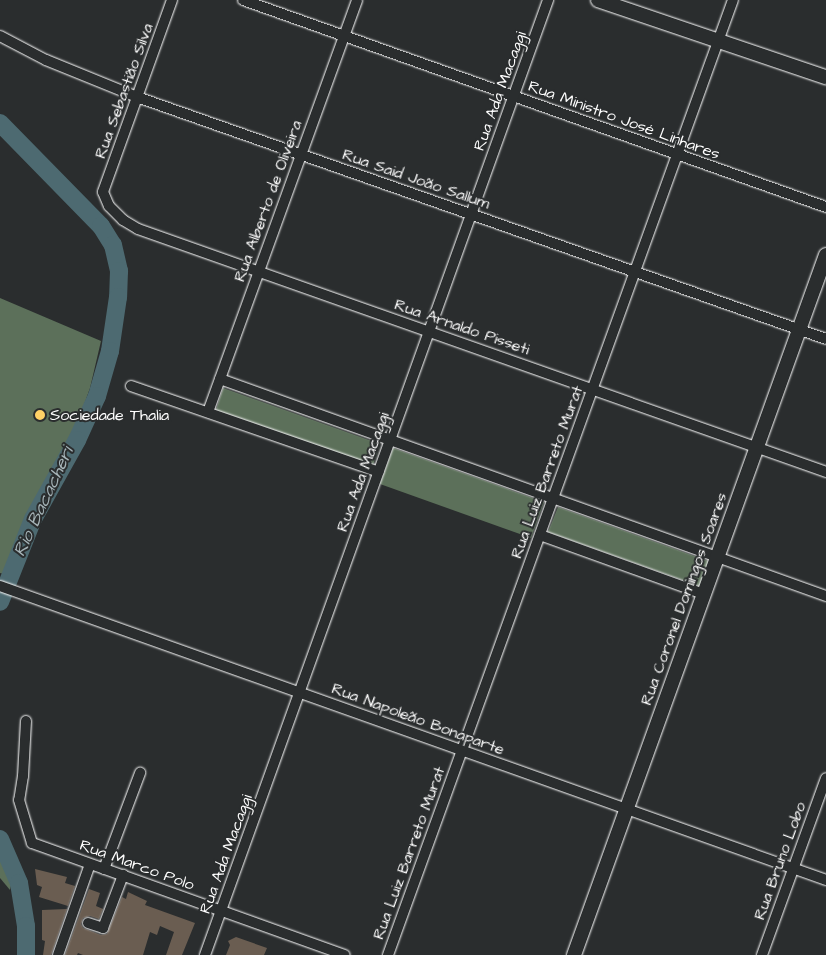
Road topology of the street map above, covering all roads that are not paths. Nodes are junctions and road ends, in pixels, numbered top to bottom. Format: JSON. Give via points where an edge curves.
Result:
{"nodes":[{"id":1,"x":172,"y":0,"type":"edge"},
{"id":2,"x":243,"y":0,"type":"edge"},
{"id":3,"x":357,"y":0,"type":"edge"},
{"id":4,"x":548,"y":0,"type":"edge"},
{"id":5,"x":598,"y":0,"type":"edge"},
{"id":6,"x":621,"y":0,"type":"edge"},
{"id":7,"x":733,"y":0,"type":"edge"},
{"id":8,"x":0,"y":36,"type":"edge"},
{"id":9,"x":344,"y":36,"type":"junction"},
{"id":10,"x":719,"y":39,"type":"junction"},
{"id":11,"x":826,"y":77,"type":"edge"},
{"id":12,"x":514,"y":96,"type":"junction"},
{"id":13,"x":138,"y":97,"type":"junction"},
{"id":14,"x":301,"y":154,"type":"junction"},
{"id":15,"x":677,"y":154,"type":"junction"},
{"id":16,"x":103,"y":192,"type":"joint"},
{"id":17,"x":826,"y":207,"type":"edge"},
{"id":18,"x":471,"y":214,"type":"junction"},
{"id":19,"x":826,"y":255,"type":"edge"},
{"id":20,"x":259,"y":271,"type":"junction"},
{"id":21,"x":635,"y":272,"type":"junction"},
{"id":22,"x":799,"y":330,"type":"junction"},
{"id":23,"x":429,"y":332,"type":"junction"},
{"id":24,"x":826,"y":339,"type":"edge"},
{"id":25,"x":220,"y":379,"type":"junction"},
{"id":26,"x":131,"y":386,"type":"dead end"},
{"id":27,"x":592,"y":389,"type":"junction"},
{"id":28,"x":208,"y":412,"type":"junction"},
{"id":29,"x":390,"y":440,"type":"junction"},
{"id":30,"x":757,"y":447,"type":"junction"},
{"id":31,"x":379,"y":472,"type":"junction"},
{"id":32,"x":826,"y":472,"type":"edge"},
{"id":33,"x":553,"y":498,"type":"junction"},
{"id":34,"x":540,"y":535,"type":"junction"},
{"id":35,"x":717,"y":557,"type":"junction"},
{"id":36,"x":0,"y":586,"type":"edge"},
{"id":37,"x":704,"y":594,"type":"junction"},
{"id":38,"x":826,"y":596,"type":"edge"},
{"id":39,"x":300,"y":693,"type":"junction"},
{"id":40,"x":26,"y":722,"type":"dead end"},
{"id":41,"x":462,"y":750,"type":"junction"},
{"id":42,"x":140,"y":773,"type":"dead end"},
{"id":43,"x":826,"y":778,"type":"edge"},
{"id":44,"x":627,"y":809,"type":"junction"},
{"id":45,"x":90,"y":864,"type":"junction"},
{"id":46,"x":793,"y":868,"type":"junction"},
{"id":47,"x":104,"y":869,"type":"junction"},
{"id":48,"x":123,"y":876,"type":"junction"},
{"id":49,"x":826,"y":880,"type":"edge"},
{"id":50,"x":221,"y":911,"type":"junction"},
{"id":51,"x":88,"y":923,"type":"dead end"},
{"id":52,"x":58,"y":955,"type":"edge"},
{"id":53,"x":206,"y":955,"type":"edge"},
{"id":54,"x":345,"y":955,"type":"edge"},
{"id":55,"x":388,"y":955,"type":"edge"},
{"id":56,"x":574,"y":955,"type":"edge"},
{"id":57,"x":762,"y":955,"type":"edge"}],
"edges":[{"from":1,"to":13,"type":"street","name":"Rua Sebastião Silva"},
{"from":2,"to":9,"type":"street","name":"Rua Ministro José Linhares"},
{"from":3,"to":9,"type":"street","name":"Rua Alberto de Oliveira"},
{"from":4,"to":12,"type":"street","name":"Rua Ada Macaggi"},
{"from":5,"to":10,"type":"street"},
{"from":6,"to":10,"type":"street"},
{"from":7,"to":10,"type":"street","name":"Rua Luiz Barreto Murat"},
{"from":8,"to":13,"type":"street","name":"Rua Said João Sallum","via":[[46,60]]},
{"from":9,"to":12,"type":"street","name":"Rua Ministro José Linhares"},
{"from":9,"to":14,"type":"street","name":"Rua Alberto de Oliveira"},
{"from":10,"to":11,"type":"street"},
{"from":10,"to":15,"type":"street","name":"Rua Luiz Barreto Murat"},
{"from":12,"to":15,"type":"street","name":"Rua Ministro José Linhares"},
{"from":12,"to":18,"type":"street","name":"Rua Ada Macaggi"},
{"from":13,"to":14,"type":"street","name":"Rua Said João Sallum"},
{"from":13,"to":16,"type":"street","name":"Rua Sebastião Silva"},
{"from":14,"to":18,"type":"street","name":"Rua Said João Sallum"},
{"from":14,"to":20,"type":"street","name":"Rua Alberto de Oliveira"},
{"from":15,"to":17,"type":"street","name":"Rua Ministro José Linhares"},
{"from":15,"to":21,"type":"street","name":"Rua Luiz Barreto Murat"},
{"from":16,"to":20,"type":"street","name":"Rua Arnaldo Pisseti","via":[[116,213],[138,229]]},
{"from":18,"to":21,"type":"street","name":"Rua Said João Sallum"},
{"from":18,"to":23,"type":"street","name":"Rua Ada Macaggi"},
{"from":19,"to":22,"type":"street","name":"Rua Coronel Domingos Soares"},
{"from":20,"to":23,"type":"street","name":"Rua Arnaldo Pisseti"},
{"from":20,"to":25,"type":"street","name":"Rua Alberto de Oliveira"},
{"from":21,"to":22,"type":"street","name":"Rua Said João Sallum"},
{"from":21,"to":27,"type":"street","name":"Rua Luiz Barreto Murat"},
{"from":22,"to":24,"type":"street","name":"Rua Said João Sallum"},
{"from":22,"to":30,"type":"street","name":"Rua Coronel Domingos Soares"},
{"from":23,"to":27,"type":"street","name":"Rua Arnaldo Pisseti"},
{"from":23,"to":29,"type":"street","name":"Rua Ada Macaggi"},
{"from":25,"to":28,"type":"street","name":"Rua Alberto de Oliveira"},
{"from":25,"to":29,"type":"street"},
{"from":26,"to":28,"type":"street"},
{"from":27,"to":30,"type":"street","name":"Rua Arnaldo Pisseti"},
{"from":27,"to":33,"type":"street","name":"Rua Luiz Barreto Murat"},
{"from":28,"to":31,"type":"street"},
{"from":29,"to":31,"type":"street","name":"Rua Ada Macaggi"},
{"from":29,"to":33,"type":"street"},
{"from":30,"to":32,"type":"street","name":"Rua Arnaldo Pisseti"},
{"from":30,"to":35,"type":"street","name":"Rua Coronel Domingos Soares"},
{"from":31,"to":39,"type":"street","name":"Rua Ada Macaggi"},
{"from":33,"to":34,"type":"street","name":"Rua Luiz Barreto Murat"},
{"from":33,"to":35,"type":"street"},
{"from":34,"to":37,"type":"street"},
{"from":34,"to":41,"type":"street","name":"Rua Luiz Barreto Murat"},
{"from":35,"to":37,"type":"street","name":"Rua Coronel Domingos Soares"},
{"from":35,"to":38,"type":"street"},
{"from":36,"to":39,"type":"street","name":"Rua Napoleão Bonaparte"},
{"from":37,"to":44,"type":"street","name":"Rua Coronel Domingos Soares"},
{"from":39,"to":41,"type":"street","name":"Rua Napoleão Bonaparte"},
{"from":39,"to":50,"type":"street","name":"Rua Ada Macaggi"},
{"from":40,"to":45,"type":"street","name":"Rua Marco Polo","via":[[19,800],[32,843]]},
{"from":41,"to":44,"type":"street","name":"Rua Napoleão Bonaparte"},
{"from":41,"to":55,"type":"street","name":"Rua Luiz Barreto Murat"},
{"from":42,"to":47,"type":"street"},
{"from":43,"to":46,"type":"street","name":"Rua Bruno Lobo"},
{"from":44,"to":46,"type":"street","name":"Rua Napoleão Bonaparte"},
{"from":44,"to":56,"type":"street","name":"Rua Coronel Domingos Soares"},
{"from":45,"to":47,"type":"street","name":"Rua Marco Polo"},
{"from":45,"to":52,"type":"street"},
{"from":46,"to":49,"type":"street","name":"Rua Napoleão Bonaparte"},
{"from":46,"to":57,"type":"street","name":"Rua Bruno Lobo"},
{"from":47,"to":48,"type":"street","name":"Rua Marco Polo"},
{"from":48,"to":50,"type":"street","name":"Rua Marco Polo"},
{"from":48,"to":51,"type":"street","via":[[103,928]]},
{"from":50,"to":53,"type":"street","name":"Rua Ada Macaggi"},
{"from":50,"to":54,"type":"street","name":"Rua Marco Polo"}]}
